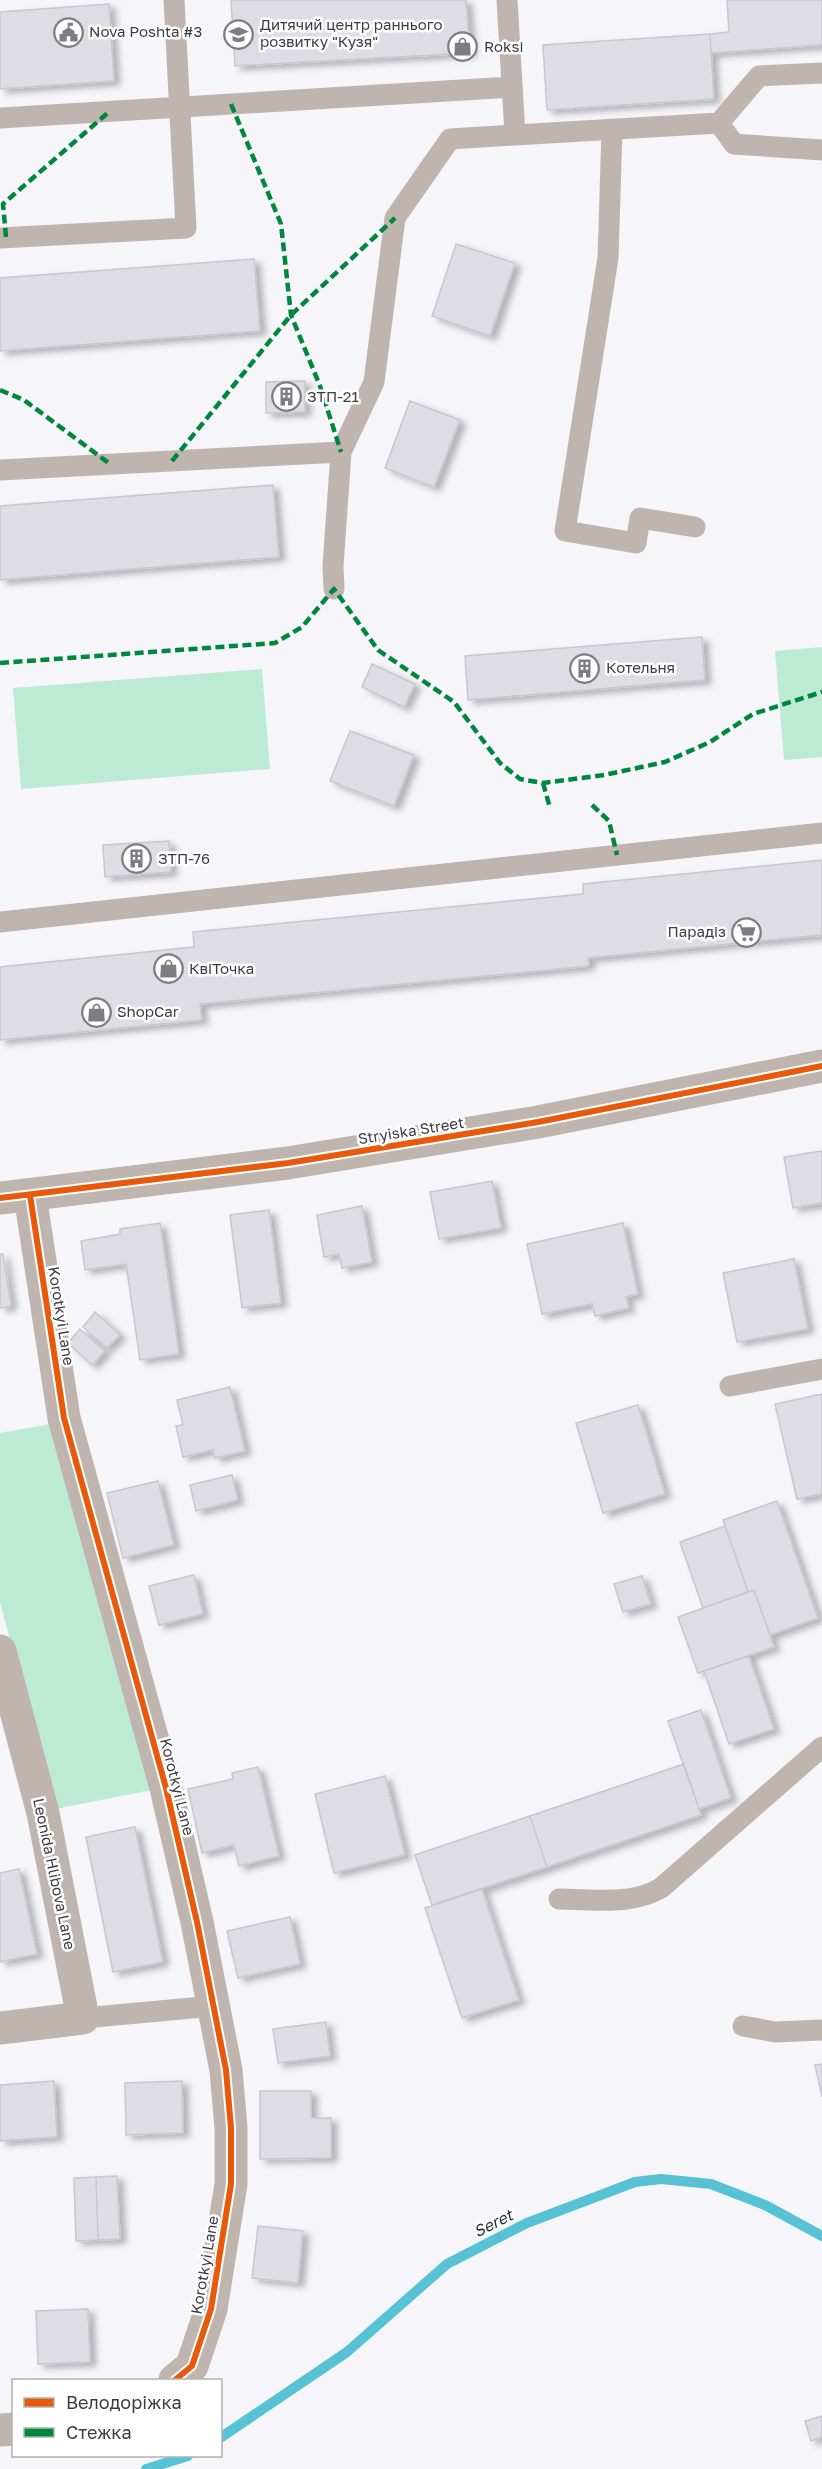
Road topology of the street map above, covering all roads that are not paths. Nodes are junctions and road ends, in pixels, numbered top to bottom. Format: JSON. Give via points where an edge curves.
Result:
{"nodes":[{"id":1,"x":174,"y":0,"type":"edge"},
{"id":2,"x":507,"y":0,"type":"edge"},
{"id":3,"x":822,"y":73,"type":"edge"},
{"id":4,"x":512,"y":87,"type":"junction"},
{"id":5,"x":180,"y":107,"type":"junction"},
{"id":6,"x":0,"y":118,"type":"edge"},
{"id":7,"x":719,"y":123,"type":"junction"},
{"id":8,"x":612,"y":130,"type":"junction"},
{"id":9,"x":514,"y":135,"type":"junction"},
{"id":10,"x":822,"y":150,"type":"edge"},
{"id":11,"x":0,"y":238,"type":"edge"},
{"id":12,"x":341,"y":452,"type":"junction"},
{"id":13,"x":0,"y":470,"type":"edge"},
{"id":14,"x":695,"y":527,"type":"dead end"},
{"id":15,"x":334,"y":589,"type":"dead end"},
{"id":16,"x":822,"y":833,"type":"edge"},
{"id":17,"x":0,"y":922,"type":"edge"},
{"id":18,"x":822,"y":1066,"type":"edge"},
{"id":19,"x":15,"y":1197,"type":"edge"},
{"id":20,"x":822,"y":1369,"type":"edge"},
{"id":21,"x":730,"y":1386,"type":"dead end"},
{"id":22,"x":0,"y":1650,"type":"edge"},
{"id":23,"x":822,"y":1747,"type":"edge"},
{"id":24,"x":559,"y":1899,"type":"dead end"},
{"id":25,"x":214,"y":2006,"type":"junction"},
{"id":26,"x":83,"y":2018,"type":"junction"},
{"id":27,"x":743,"y":2026,"type":"dead end"},
{"id":28,"x":0,"y":2028,"type":"edge"},
{"id":29,"x":822,"y":2030,"type":"edge"},
{"id":30,"x":176,"y":2379,"type":"edge"}],
"edges":[{"from":1,"to":5,"type":"lane"},
{"from":2,"to":4,"type":"lane"},
{"from":3,"to":7,"type":"lane","via":[[759,76]]},
{"from":4,"to":5,"type":"lane"},
{"from":4,"to":9,"type":"lane"},
{"from":5,"to":6,"type":"lane"},
{"from":5,"to":11,"type":"lane","via":[[186,228]]},
{"from":7,"to":8,"type":"lane"},
{"from":7,"to":10,"type":"lane","via":[[734,144]]},
{"from":8,"to":9,"type":"lane"},
{"from":8,"to":14,"type":"lane","via":[[608,258],[565,531],[636,543],[640,518]]},
{"from":9,"to":12,"type":"lane","via":[[450,139],[395,218],[374,382]]},
{"from":12,"to":13,"type":"lane"},
{"from":12,"to":15,"type":"lane"},
{"from":16,"to":17,"type":"lane"},
{"from":18,"to":19,"type":"main road","name":"Stryiska Street","via":[[538,1122],[300,1161]]},
{"from":19,"to":25,"type":"street","name":"Korotkyi Lane","via":[[64,1418],[166,1788]]},
{"from":20,"to":21,"type":"lane"},
{"from":22,"to":26,"type":"street","name":"Leonida Hlibova Lane","via":[[43,1813]]},
{"from":23,"to":24,"type":"lane","via":[[654,1892],[633,1900]]},
{"from":25,"to":26,"type":"lane"},
{"from":25,"to":30,"type":"street","name":"Korotkyi Lane","via":[[226,2070],[231,2184],[211,2309],[192,2366]]},
{"from":26,"to":28,"type":"street"},
{"from":27,"to":29,"type":"lane","via":[[775,2032]]}]}
